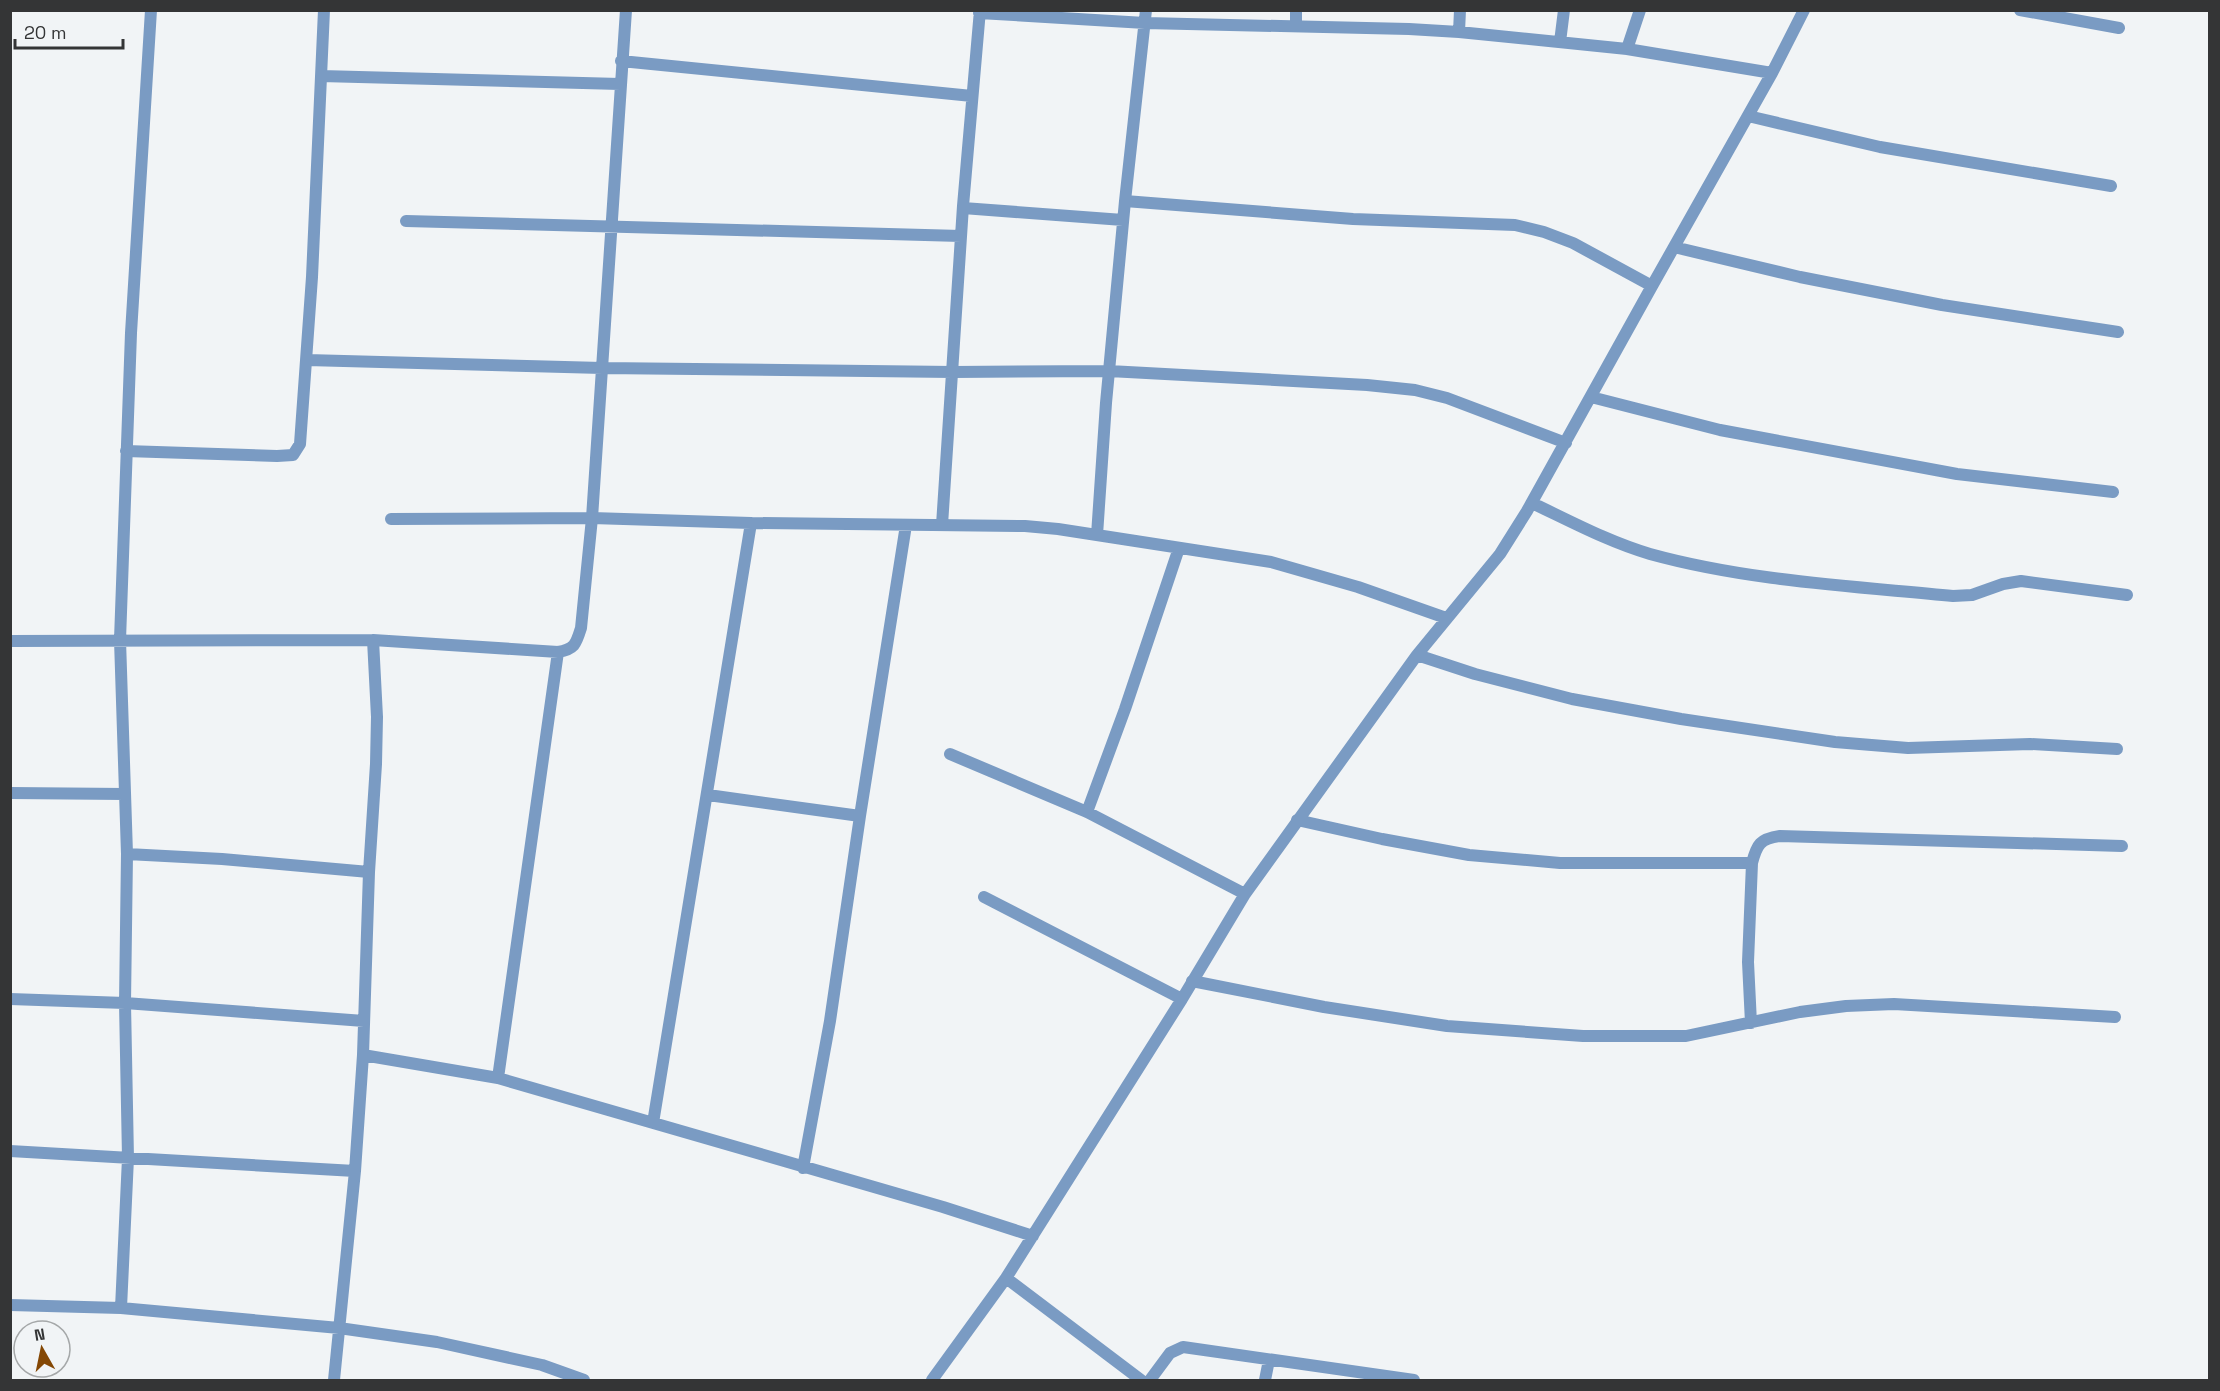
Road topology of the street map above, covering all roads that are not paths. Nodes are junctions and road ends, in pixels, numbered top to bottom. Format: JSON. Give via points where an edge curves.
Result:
{"nodes":[{"id":1,"x":151,"y":10,"type":"edge"},
{"id":2,"x":324,"y":10,"type":"edge"},
{"id":3,"x":626,"y":10,"type":"edge"},
{"id":4,"x":1296,"y":10,"type":"edge"},
{"id":5,"x":1460,"y":10,"type":"edge"},
{"id":6,"x":1564,"y":10,"type":"edge"},
{"id":7,"x":1641,"y":10,"type":"edge"},
{"id":8,"x":1804,"y":10,"type":"edge"},
{"id":9,"x":2020,"y":10,"type":"edge"},
{"id":10,"x":979,"y":12,"type":"edge"},
{"id":11,"x":1146,"y":17,"type":"edge"},
{"id":12,"x":1296,"y":26,"type":"junction"},
{"id":13,"x":2119,"y":28,"type":"dead end"},
{"id":14,"x":1459,"y":32,"type":"junction"},
{"id":15,"x":1560,"y":42,"type":"junction"},
{"id":16,"x":1627,"y":49,"type":"junction"},
{"id":17,"x":621,"y":61,"type":"junction"},
{"id":18,"x":1773,"y":73,"type":"junction"},
{"id":19,"x":321,"y":76,"type":"junction"},
{"id":20,"x":620,"y":84,"type":"junction"},
{"id":21,"x":972,"y":96,"type":"junction"},
{"id":22,"x":1748,"y":116,"type":"junction"},
{"id":23,"x":2111,"y":186,"type":"dead end"},
{"id":24,"x":1125,"y":201,"type":"junction"},
{"id":25,"x":963,"y":208,"type":"junction"},
{"id":26,"x":1123,"y":220,"type":"junction"},
{"id":27,"x":406,"y":221,"type":"dead end"},
{"id":28,"x":610,"y":226,"type":"junction"},
{"id":29,"x":961,"y":236,"type":"junction"},
{"id":30,"x":1674,"y":247,"type":"junction"},
{"id":31,"x":1652,"y":286,"type":"junction"},
{"id":32,"x":2118,"y":332,"type":"dead end"},
{"id":33,"x":307,"y":360,"type":"junction"},
{"id":34,"x":602,"y":368,"type":"junction"},
{"id":35,"x":1109,"y":371,"type":"junction"},
{"id":36,"x":953,"y":372,"type":"junction"},
{"id":37,"x":1591,"y":397,"type":"junction"},
{"id":38,"x":1566,"y":443,"type":"junction"},
{"id":39,"x":126,"y":451,"type":"junction"},
{"id":40,"x":2112,"y":492,"type":"dead end"},
{"id":41,"x":1532,"y":503,"type":"junction"},
{"id":42,"x":592,"y":518,"type":"junction"},
{"id":43,"x":391,"y":519,"type":"dead end"},
{"id":44,"x":751,"y":523,"type":"junction"},
{"id":45,"x":906,"y":525,"type":"junction"},
{"id":46,"x":942,"y":525,"type":"junction"},
{"id":47,"x":1097,"y":535,"type":"junction"},
{"id":48,"x":1179,"y":548,"type":"junction"},
{"id":49,"x":2127,"y":594,"type":"dead end"},
{"id":50,"x":1446,"y":618,"type":"junction"},
{"id":51,"x":120,"y":640,"type":"junction"},
{"id":52,"x":373,"y":640,"type":"junction"},
{"id":53,"x":10,"y":641,"type":"edge"},
{"id":54,"x":558,"y":652,"type":"junction"},
{"id":55,"x":1417,"y":655,"type":"junction"},
{"id":56,"x":2117,"y":748,"type":"dead end"},
{"id":57,"x":950,"y":754,"type":"dead end"},
{"id":58,"x":10,"y":793,"type":"edge"},
{"id":59,"x":124,"y":794,"type":"junction"},
{"id":60,"x":708,"y":795,"type":"junction"},
{"id":61,"x":1087,"y":813,"type":"junction"},
{"id":62,"x":860,"y":816,"type":"junction"},
{"id":63,"x":1297,"y":820,"type":"junction"},
{"id":64,"x":2122,"y":846,"type":"dead end"},
{"id":65,"x":127,"y":855,"type":"junction"},
{"id":66,"x":1752,"y":863,"type":"junction"},
{"id":67,"x":369,"y":872,"type":"junction"},
{"id":68,"x":1245,"y":894,"type":"junction"},
{"id":69,"x":984,"y":897,"type":"dead end"},
{"id":70,"x":1192,"y":981,"type":"junction"},
{"id":71,"x":10,"y":999,"type":"edge"},
{"id":72,"x":1182,"y":999,"type":"junction"},
{"id":73,"x":125,"y":1004,"type":"junction"},
{"id":74,"x":2115,"y":1017,"type":"dead end"},
{"id":75,"x":364,"y":1021,"type":"junction"},
{"id":76,"x":1751,"y":1023,"type":"junction"},
{"id":77,"x":363,"y":1055,"type":"junction"},
{"id":78,"x":498,"y":1078,"type":"junction"},
{"id":79,"x":653,"y":1123,"type":"junction"},
{"id":80,"x":10,"y":1151,"type":"edge"},
{"id":81,"x":128,"y":1158,"type":"junction"},
{"id":82,"x":803,"y":1168,"type":"junction"},
{"id":83,"x":355,"y":1172,"type":"junction"},
{"id":84,"x":1033,"y":1236,"type":"junction"},
{"id":85,"x":1006,"y":1278,"type":"junction"},
{"id":86,"x":10,"y":1305,"type":"edge"},
{"id":87,"x":121,"y":1308,"type":"junction"},
{"id":88,"x":339,"y":1328,"type":"junction"},
{"id":89,"x":1269,"y":1360,"type":"junction"},
{"id":90,"x":334,"y":1380,"type":"edge"},
{"id":91,"x":584,"y":1380,"type":"edge"},
{"id":92,"x":932,"y":1380,"type":"edge"},
{"id":93,"x":1142,"y":1380,"type":"edge"},
{"id":94,"x":1150,"y":1380,"type":"edge"},
{"id":95,"x":1265,"y":1380,"type":"edge"},
{"id":96,"x":1414,"y":1380,"type":"edge"}],
"edges":[{"from":1,"to":39,"type":"street"},
{"from":2,"to":19,"type":"street"},
{"from":3,"to":17,"type":"street"},
{"from":4,"to":12,"type":"street"},
{"from":5,"to":14,"type":"street"},
{"from":6,"to":15,"type":"street"},
{"from":7,"to":16,"type":"street"},
{"from":8,"to":18,"type":"street"},
{"from":9,"to":13,"type":"street"},
{"from":10,"to":11,"type":"street"},
{"from":10,"to":21,"type":"street"},
{"from":11,"to":12,"type":"street"},
{"from":11,"to":24,"type":"street"},
{"from":12,"to":14,"type":"street"},
{"from":14,"to":15,"type":"street"},
{"from":15,"to":16,"type":"street"},
{"from":16,"to":18,"type":"street"},
{"from":17,"to":20,"type":"street"},
{"from":17,"to":21,"type":"street"},
{"from":18,"to":22,"type":"street"},
{"from":19,"to":20,"type":"street"},
{"from":19,"to":33,"type":"street"},
{"from":20,"to":28,"type":"street"},
{"from":21,"to":25,"type":"street"},
{"from":22,"to":23,"type":"street","via":[[1880,147]]},
{"from":22,"to":30,"type":"street"},
{"from":24,"to":26,"type":"street"},
{"from":24,"to":31,"type":"street","via":[[1353,219],[1515,225],[1573,243]]},
{"from":25,"to":26,"type":"street"},
{"from":25,"to":29,"type":"street"},
{"from":26,"to":35,"type":"street"},
{"from":27,"to":28,"type":"street"},
{"from":28,"to":29,"type":"street"},
{"from":28,"to":34,"type":"street"},
{"from":29,"to":36,"type":"street"},
{"from":30,"to":31,"type":"street"},
{"from":30,"to":32,"type":"street","via":[[1800,277]]},
{"from":31,"to":37,"type":"street"},
{"from":33,"to":34,"type":"street"},
{"from":33,"to":39,"type":"street","via":[[303,432],[293,454]]},
{"from":34,"to":36,"type":"street"},
{"from":34,"to":42,"type":"street"},
{"from":35,"to":36,"type":"street"},
{"from":35,"to":38,"type":"street","via":[[1415,390],[1448,398]]},
{"from":35,"to":47,"type":"street"},
{"from":36,"to":46,"type":"street"},
{"from":37,"to":38,"type":"street"},
{"from":37,"to":40,"type":"street","via":[[1720,430],[1957,474]]},
{"from":38,"to":41,"type":"street"},
{"from":39,"to":51,"type":"street"},
{"from":41,"to":49,"type":"street","via":[[1647,553],[1774,578],[1953,596],[1972,595],[2021,581]]},
{"from":41,"to":50,"type":"street","via":[[1500,554]]},
{"from":42,"to":43,"type":"street"},
{"from":42,"to":44,"type":"street"},
{"from":42,"to":54,"type":"street","via":[[581,628],[576,642],[568,650]]},
{"from":44,"to":45,"type":"street"},
{"from":44,"to":60,"type":"street"},
{"from":45,"to":46,"type":"street"},
{"from":45,"to":62,"type":"street"},
{"from":46,"to":47,"type":"street","via":[[1025,526]]},
{"from":47,"to":48,"type":"street"},
{"from":48,"to":50,"type":"street","via":[[1271,562]]},
{"from":48,"to":61,"type":"street"},
{"from":50,"to":55,"type":"street"},
{"from":51,"to":52,"type":"street"},
{"from":51,"to":53,"type":"street"},
{"from":51,"to":59,"type":"street"},
{"from":52,"to":54,"type":"street"},
{"from":52,"to":67,"type":"street","via":[[377,717]]},
{"from":54,"to":78,"type":"street"},
{"from":55,"to":56,"type":"street","via":[[1572,699],[1835,742],[1908,748],[2030,744]]},
{"from":55,"to":63,"type":"street"},
{"from":57,"to":61,"type":"street"},
{"from":58,"to":59,"type":"street"},
{"from":59,"to":65,"type":"street"},
{"from":60,"to":62,"type":"street"},
{"from":60,"to":79,"type":"street"},
{"from":61,"to":68,"type":"street"},
{"from":62,"to":82,"type":"street","via":[[830,1021]]},
{"from":63,"to":66,"type":"street","via":[[1469,855],[1560,863]]},
{"from":63,"to":68,"type":"street"},
{"from":64,"to":66,"type":"street","via":[[1780,836],[1766,838],[1756,847]]},
{"from":65,"to":67,"type":"street"},
{"from":65,"to":73,"type":"street"},
{"from":66,"to":76,"type":"street","via":[[1748,962]]},
{"from":67,"to":75,"type":"street"},
{"from":68,"to":70,"type":"street"},
{"from":69,"to":72,"type":"street"},
{"from":70,"to":72,"type":"street"},
{"from":70,"to":76,"type":"street","via":[[1447,1026],[1549,1034],[1686,1036]]},
{"from":71,"to":73,"type":"street"},
{"from":72,"to":84,"type":"street"},
{"from":73,"to":75,"type":"street"},
{"from":73,"to":81,"type":"street"},
{"from":74,"to":76,"type":"street","via":[[1894,1004],[1800,1012]]},
{"from":75,"to":77,"type":"street"},
{"from":77,"to":78,"type":"street"},
{"from":77,"to":83,"type":"street"},
{"from":78,"to":79,"type":"street"},
{"from":79,"to":82,"type":"street"},
{"from":80,"to":81,"type":"street"},
{"from":81,"to":83,"type":"street"},
{"from":81,"to":87,"type":"street"},
{"from":82,"to":84,"type":"street"},
{"from":83,"to":88,"type":"street"},
{"from":84,"to":85,"type":"street"},
{"from":85,"to":92,"type":"street"},
{"from":85,"to":93,"type":"street"},
{"from":86,"to":87,"type":"street"},
{"from":87,"to":88,"type":"street"},
{"from":88,"to":90,"type":"street"},
{"from":88,"to":91,"type":"street","via":[[437,1342],[542,1365]]},
{"from":89,"to":94,"type":"street","via":[[1183,1347],[1170,1353]]},
{"from":89,"to":95,"type":"street"},
{"from":89,"to":96,"type":"street"}]}
